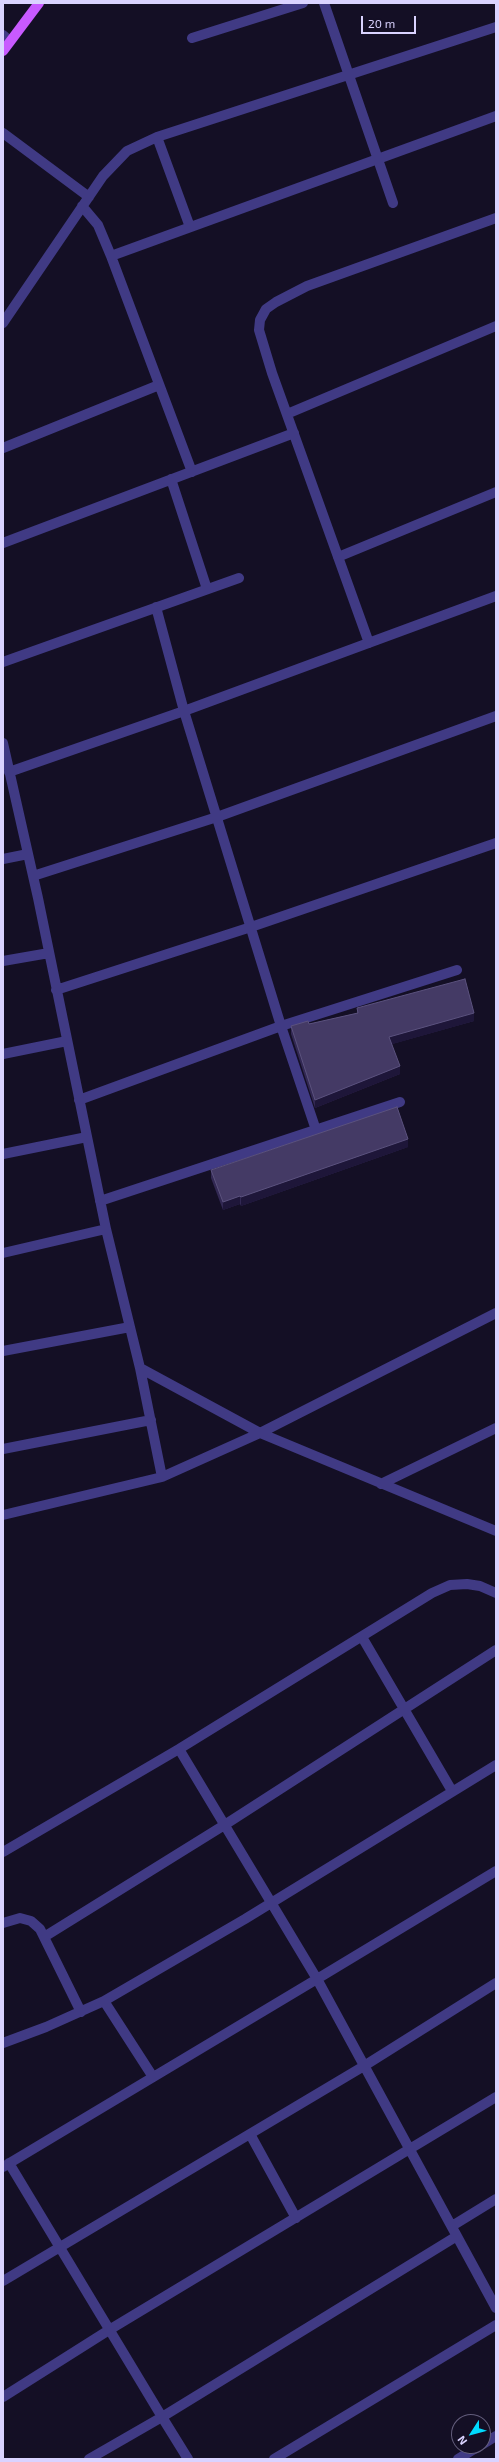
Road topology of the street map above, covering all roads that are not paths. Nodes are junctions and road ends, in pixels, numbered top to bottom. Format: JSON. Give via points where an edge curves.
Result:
{"nodes":[{"id":1,"x":38,"y":3,"type":"edge"},
{"id":2,"x":304,"y":3,"type":"edge"},
{"id":3,"x":324,"y":3,"type":"edge"},
{"id":4,"x":496,"y":27,"type":"edge"},
{"id":5,"x":7,"y":38,"type":"edge"},
{"id":6,"x":192,"y":38,"type":"dead end"},
{"id":7,"x":3,"y":51,"type":"edge"},
{"id":8,"x":349,"y":76,"type":"junction"},
{"id":9,"x":496,"y":116,"type":"edge"},
{"id":10,"x":3,"y":133,"type":"edge"},
{"id":11,"x":156,"y":137,"type":"junction"},
{"id":12,"x":378,"y":158,"type":"junction"},
{"id":13,"x":89,"y":197,"type":"junction"},
{"id":14,"x":393,"y":203,"type":"dead end"},
{"id":15,"x":82,"y":206,"type":"junction"},
{"id":16,"x":496,"y":218,"type":"edge"},
{"id":17,"x":190,"y":227,"type":"junction"},
{"id":18,"x":111,"y":256,"type":"junction"},
{"id":19,"x":3,"y":323,"type":"edge"},
{"id":20,"x":496,"y":326,"type":"edge"},
{"id":21,"x":159,"y":385,"type":"junction"},
{"id":22,"x":287,"y":414,"type":"junction"},
{"id":23,"x":294,"y":433,"type":"junction"},
{"id":24,"x":3,"y":448,"type":"edge"},
{"id":25,"x":192,"y":472,"type":"junction"},
{"id":26,"x":171,"y":479,"type":"junction"},
{"id":27,"x":496,"y":492,"type":"edge"},
{"id":28,"x":3,"y":543,"type":"edge"},
{"id":29,"x":338,"y":556,"type":"junction"},
{"id":30,"x":239,"y":578,"type":"dead end"},
{"id":31,"x":207,"y":589,"type":"junction"},
{"id":32,"x":496,"y":596,"type":"edge"},
{"id":33,"x":156,"y":608,"type":"junction"},
{"id":34,"x":369,"y":643,"type":"junction"},
{"id":35,"x":3,"y":662,"type":"edge"},
{"id":36,"x":184,"y":711,"type":"junction"},
{"id":37,"x":496,"y":716,"type":"edge"},
{"id":38,"x":4,"y":749,"type":"edge"},
{"id":39,"x":9,"y":772,"type":"junction"},
{"id":40,"x":217,"y":817,"type":"junction"},
{"id":41,"x":496,"y":843,"type":"edge"},
{"id":42,"x":28,"y":854,"type":"junction"},
{"id":43,"x":3,"y":859,"type":"edge"},
{"id":44,"x":33,"y":876,"type":"junction"},
{"id":45,"x":251,"y":927,"type":"junction"},
{"id":46,"x":49,"y":952,"type":"junction"},
{"id":47,"x":3,"y":961,"type":"edge"},
{"id":48,"x":457,"y":970,"type":"dead end"},
{"id":49,"x":56,"y":990,"type":"junction"},
{"id":50,"x":281,"y":1026,"type":"junction"},
{"id":51,"x":67,"y":1041,"type":"junction"},
{"id":52,"x":3,"y":1054,"type":"edge"},
{"id":53,"x":79,"y":1100,"type":"junction"},
{"id":54,"x":400,"y":1102,"type":"dead end"},
{"id":55,"x":316,"y":1130,"type":"junction"},
{"id":56,"x":87,"y":1137,"type":"junction"},
{"id":57,"x":3,"y":1154,"type":"edge"},
{"id":58,"x":100,"y":1201,"type":"junction"},
{"id":59,"x":106,"y":1229,"type":"junction"},
{"id":60,"x":3,"y":1253,"type":"edge"},
{"id":61,"x":496,"y":1313,"type":"edge"},
{"id":62,"x":130,"y":1327,"type":"junction"},
{"id":63,"x":3,"y":1351,"type":"edge"},
{"id":64,"x":140,"y":1368,"type":"junction"},
{"id":65,"x":151,"y":1420,"type":"junction"},
{"id":66,"x":496,"y":1428,"type":"edge"},
{"id":67,"x":260,"y":1433,"type":"junction"},
{"id":68,"x":3,"y":1449,"type":"edge"},
{"id":69,"x":162,"y":1477,"type":"junction"},
{"id":70,"x":381,"y":1484,"type":"junction"},
{"id":71,"x":3,"y":1515,"type":"edge"},
{"id":72,"x":496,"y":1531,"type":"edge"},
{"id":73,"x":496,"y":1593,"type":"edge"},
{"id":74,"x":362,"y":1637,"type":"junction"},
{"id":75,"x":496,"y":1650,"type":"edge"},
{"id":76,"x":404,"y":1709,"type":"junction"},
{"id":77,"x":179,"y":1749,"type":"junction"},
{"id":78,"x":496,"y":1765,"type":"edge"},
{"id":79,"x":452,"y":1792,"type":"junction"},
{"id":80,"x":226,"y":1824,"type":"junction"},
{"id":81,"x":3,"y":1852,"type":"edge"},
{"id":82,"x":496,"y":1871,"type":"edge"},
{"id":83,"x":272,"y":1903,"type":"junction"},
{"id":84,"x":3,"y":1923,"type":"edge"},
{"id":85,"x":44,"y":1937,"type":"junction"},
{"id":86,"x":317,"y":1979,"type":"junction"},
{"id":87,"x":496,"y":1983,"type":"edge"},
{"id":88,"x":104,"y":2001,"type":"junction"},
{"id":89,"x":81,"y":2012,"type":"junction"},
{"id":90,"x":3,"y":2043,"type":"edge"},
{"id":91,"x":364,"y":2066,"type":"junction"},
{"id":92,"x":153,"y":2077,"type":"junction"},
{"id":93,"x":496,"y":2097,"type":"edge"},
{"id":94,"x":250,"y":2134,"type":"junction"},
{"id":95,"x":410,"y":2149,"type":"junction"},
{"id":96,"x":6,"y":2165,"type":"edge"},
{"id":97,"x":496,"y":2199,"type":"edge"},
{"id":98,"x":296,"y":2218,"type":"junction"},
{"id":99,"x":452,"y":2226,"type":"junction"},
{"id":100,"x":457,"y":2236,"type":"junction"},
{"id":101,"x":59,"y":2247,"type":"junction"},
{"id":102,"x":3,"y":2281,"type":"edge"},
{"id":103,"x":496,"y":2308,"type":"edge"},
{"id":104,"x":496,"y":2325,"type":"edge"},
{"id":105,"x":109,"y":2330,"type":"junction"},
{"id":106,"x":3,"y":2397,"type":"edge"},
{"id":107,"x":162,"y":2417,"type":"junction"},
{"id":108,"x":90,"y":2459,"type":"edge"},
{"id":109,"x":188,"y":2459,"type":"edge"},
{"id":110,"x":274,"y":2459,"type":"edge"}],
"edges":[{"from":1,"to":5,"type":"main road"},
{"from":2,"to":6,"type":"street"},
{"from":3,"to":8,"type":"street"},
{"from":4,"to":8,"type":"street"},
{"from":5,"to":7,"type":"main road"},
{"from":8,"to":11,"type":"street"},
{"from":8,"to":12,"type":"street"},
{"from":9,"to":12,"type":"street"},
{"from":10,"to":13,"type":"street"},
{"from":11,"to":13,"type":"street","via":[[127,151],[103,176]]},
{"from":11,"to":17,"type":"street"},
{"from":12,"to":14,"type":"street"},
{"from":12,"to":17,"type":"street"},
{"from":13,"to":15,"type":"street"},
{"from":15,"to":18,"type":"street","via":[[98,225]]},
{"from":15,"to":19,"type":"street"},
{"from":16,"to":22,"type":"street","via":[[307,286],[266,309],[260,320],[260,330]]},
{"from":17,"to":18,"type":"street"},
{"from":18,"to":21,"type":"street"},
{"from":20,"to":22,"type":"street"},
{"from":21,"to":24,"type":"street"},
{"from":21,"to":25,"type":"street"},
{"from":22,"to":23,"type":"street"},
{"from":23,"to":25,"type":"street"},
{"from":23,"to":29,"type":"street"},
{"from":25,"to":26,"type":"street"},
{"from":26,"to":28,"type":"street"},
{"from":26,"to":31,"type":"street"},
{"from":27,"to":29,"type":"street"},
{"from":29,"to":34,"type":"street"},
{"from":30,"to":31,"type":"street"},
{"from":31,"to":33,"type":"street"},
{"from":32,"to":34,"type":"street"},
{"from":33,"to":35,"type":"street"},
{"from":33,"to":36,"type":"street"},
{"from":34,"to":36,"type":"street"},
{"from":36,"to":39,"type":"street"},
{"from":36,"to":40,"type":"street"},
{"from":37,"to":40,"type":"street"},
{"from":38,"to":39,"type":"street"},
{"from":39,"to":42,"type":"street"},
{"from":40,"to":44,"type":"street"},
{"from":40,"to":45,"type":"street"},
{"from":41,"to":45,"type":"street"},
{"from":42,"to":43,"type":"street"},
{"from":42,"to":44,"type":"street"},
{"from":44,"to":46,"type":"street"},
{"from":45,"to":49,"type":"street"},
{"from":45,"to":50,"type":"street"},
{"from":46,"to":47,"type":"street"},
{"from":46,"to":49,"type":"street"},
{"from":48,"to":50,"type":"street"},
{"from":49,"to":51,"type":"street"},
{"from":50,"to":53,"type":"street"},
{"from":50,"to":55,"type":"street"},
{"from":51,"to":52,"type":"street"},
{"from":51,"to":53,"type":"street"},
{"from":53,"to":56,"type":"street"},
{"from":54,"to":55,"type":"street"},
{"from":55,"to":58,"type":"street"},
{"from":56,"to":57,"type":"street"},
{"from":56,"to":58,"type":"street"},
{"from":58,"to":59,"type":"street"},
{"from":59,"to":60,"type":"street"},
{"from":59,"to":62,"type":"street"},
{"from":61,"to":67,"type":"street"},
{"from":62,"to":63,"type":"street"},
{"from":62,"to":64,"type":"street"},
{"from":64,"to":65,"type":"street"},
{"from":64,"to":67,"type":"street"},
{"from":65,"to":68,"type":"street"},
{"from":65,"to":69,"type":"street"},
{"from":66,"to":70,"type":"street"},
{"from":67,"to":69,"type":"street"},
{"from":67,"to":70,"type":"street"},
{"from":69,"to":71,"type":"street"},
{"from":70,"to":72,"type":"street"},
{"from":73,"to":74,"type":"street","via":[[467,1584],[450,1586],[426,1596]]},
{"from":74,"to":76,"type":"street"},
{"from":74,"to":77,"type":"street"},
{"from":75,"to":76,"type":"street"},
{"from":76,"to":79,"type":"street"},
{"from":76,"to":80,"type":"street"},
{"from":77,"to":80,"type":"street"},
{"from":77,"to":81,"type":"street"},
{"from":78,"to":79,"type":"street"},
{"from":79,"to":83,"type":"street"},
{"from":80,"to":83,"type":"street"},
{"from":80,"to":85,"type":"street"},
{"from":82,"to":86,"type":"street"},
{"from":83,"to":86,"type":"street"},
{"from":83,"to":88,"type":"street"},
{"from":84,"to":85,"type":"street","via":[[20,1918],[30,1921],[40,1929]]},
{"from":85,"to":89,"type":"street"},
{"from":86,"to":91,"type":"street"},
{"from":86,"to":92,"type":"street"},
{"from":87,"to":91,"type":"street"},
{"from":88,"to":89,"type":"street"},
{"from":88,"to":92,"type":"street"},
{"from":89,"to":90,"type":"street"},
{"from":91,"to":94,"type":"street"},
{"from":91,"to":95,"type":"street"},
{"from":92,"to":96,"type":"street"},
{"from":93,"to":95,"type":"street"},
{"from":94,"to":98,"type":"street"},
{"from":94,"to":101,"type":"street"},
{"from":95,"to":98,"type":"street"},
{"from":95,"to":99,"type":"street"},
{"from":96,"to":101,"type":"street"},
{"from":97,"to":99,"type":"street"},
{"from":98,"to":105,"type":"street"},
{"from":99,"to":100,"type":"street"},
{"from":100,"to":103,"type":"street"},
{"from":100,"to":107,"type":"street"},
{"from":101,"to":102,"type":"street"},
{"from":101,"to":105,"type":"street"},
{"from":104,"to":110,"type":"street"},
{"from":105,"to":106,"type":"street"},
{"from":105,"to":107,"type":"street"},
{"from":107,"to":108,"type":"street"},
{"from":107,"to":109,"type":"street"}]}
